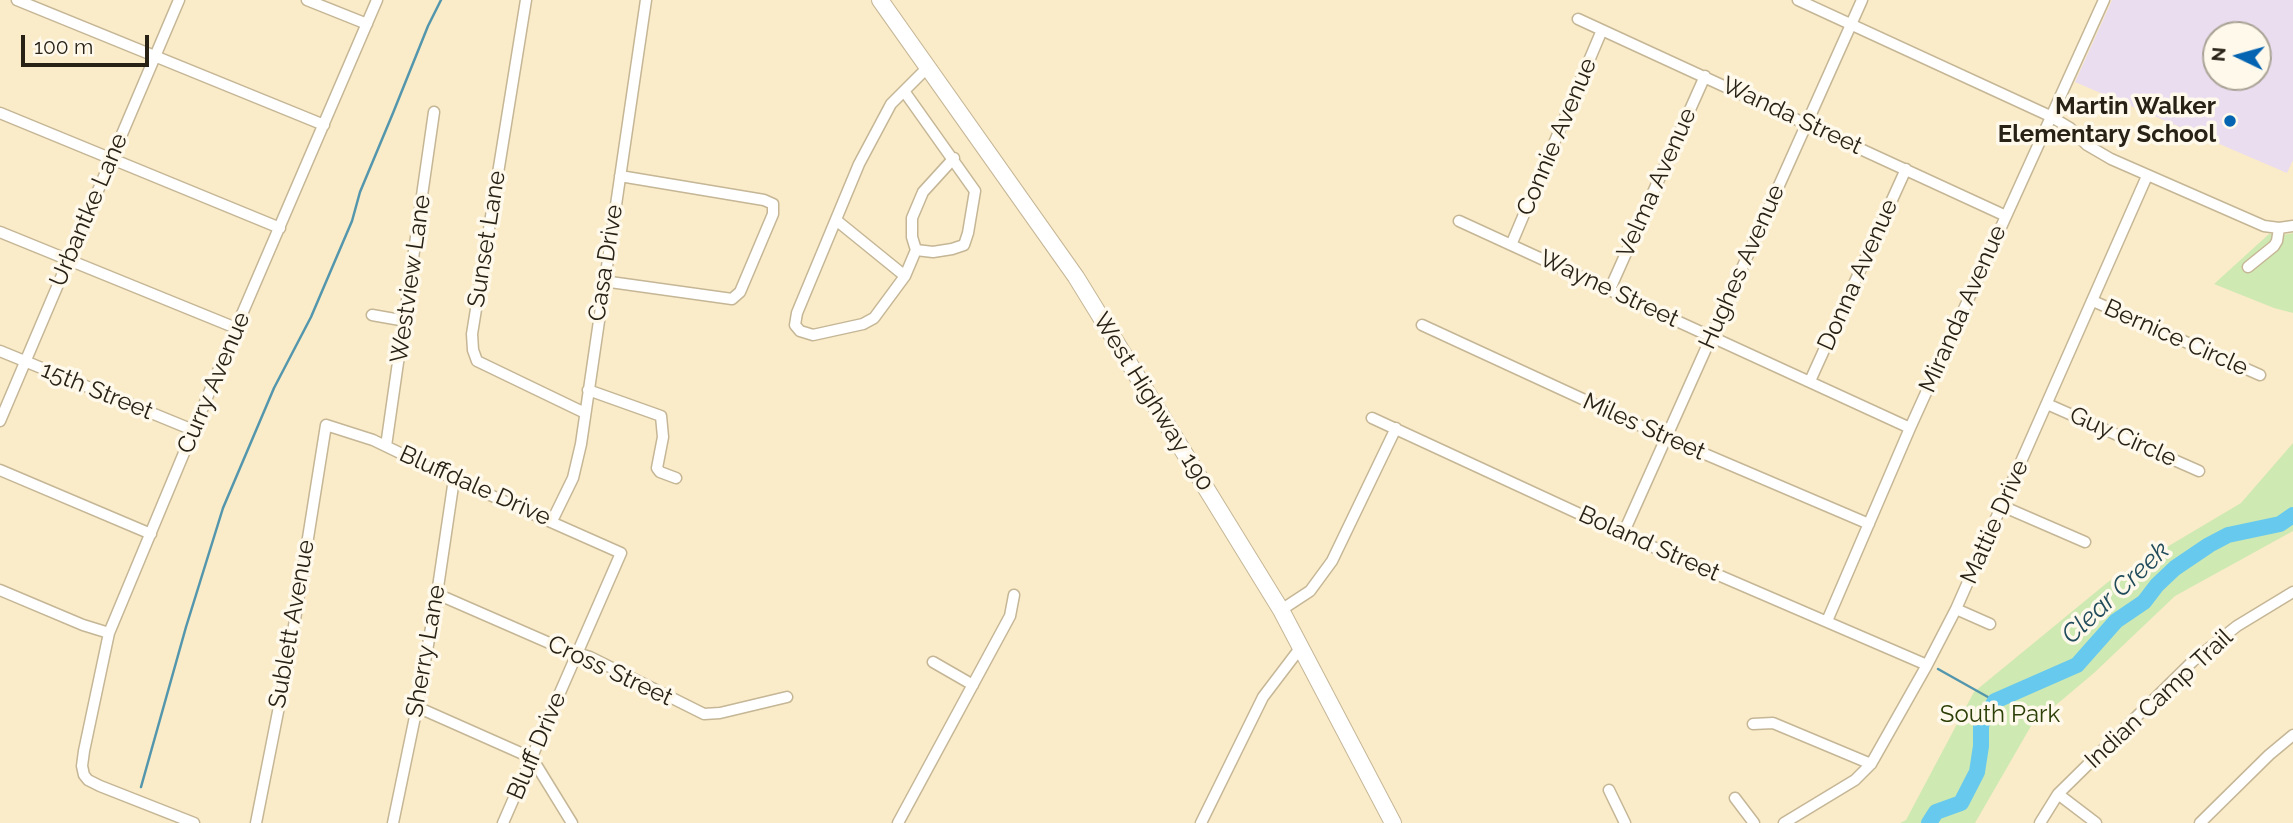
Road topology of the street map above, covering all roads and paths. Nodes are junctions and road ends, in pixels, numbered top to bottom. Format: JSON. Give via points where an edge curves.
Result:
{"nodes":[{"id":1,"x":17,"y":0,"type":"edge"},
{"id":2,"x":179,"y":0,"type":"edge"},
{"id":3,"x":307,"y":0,"type":"edge"},
{"id":4,"x":377,"y":0,"type":"edge"},
{"id":5,"x":526,"y":0,"type":"edge"},
{"id":6,"x":646,"y":0,"type":"edge"},
{"id":7,"x":880,"y":0,"type":"edge"},
{"id":8,"x":1798,"y":0,"type":"edge"},
{"id":9,"x":1862,"y":0,"type":"edge"},
{"id":10,"x":2103,"y":0,"type":"edge"},
{"id":11,"x":1578,"y":19,"type":"dead end"},
{"id":12,"x":367,"y":24,"type":"junction"},
{"id":13,"x":1851,"y":24,"type":"junction"},
{"id":14,"x":1602,"y":30,"type":"junction"},
{"id":15,"x":155,"y":57,"type":"junction"},
{"id":16,"x":928,"y":67,"type":"junction"},
{"id":17,"x":1705,"y":76,"type":"junction"},
{"id":18,"x":904,"y":91,"type":"junction"},
{"id":19,"x":434,"y":111,"type":"dead end"},
{"id":20,"x":0,"y":113,"type":"edge"},
{"id":21,"x":2050,"y":116,"type":"junction"},
{"id":22,"x":1807,"y":123,"type":"junction"},
{"id":23,"x":324,"y":125,"type":"junction"},
{"id":24,"x":112,"y":158,"type":"junction"},
{"id":25,"x":954,"y":158,"type":"junction"},
{"id":26,"x":1906,"y":169,"type":"junction"},
{"id":27,"x":620,"y":176,"type":"junction"},
{"id":28,"x":2147,"y":176,"type":"junction"},
{"id":29,"x":2006,"y":216,"type":"junction"},
{"id":30,"x":836,"y":220,"type":"junction"},
{"id":31,"x":1460,"y":221,"type":"dead end"},
{"id":32,"x":2293,"y":226,"type":"edge"},
{"id":33,"x":280,"y":228,"type":"junction"},
{"id":34,"x":2279,"y":228,"type":"junction"},
{"id":35,"x":0,"y":232,"type":"edge"},
{"id":36,"x":1511,"y":245,"type":"junction"},
{"id":37,"x":916,"y":250,"type":"junction"},
{"id":38,"x":68,"y":260,"type":"junction"},
{"id":39,"x":2248,"y":267,"type":"dead end"},
{"id":40,"x":905,"y":275,"type":"junction"},
{"id":41,"x":603,"y":281,"type":"junction"},
{"id":42,"x":1610,"y":289,"type":"junction"},
{"id":43,"x":2093,"y":301,"type":"junction"},
{"id":44,"x":372,"y":314,"type":"dead end"},
{"id":45,"x":406,"y":321,"type":"junction"},
{"id":46,"x":1422,"y":325,"type":"dead end"},
{"id":47,"x":236,"y":328,"type":"junction"},
{"id":48,"x":1711,"y":336,"type":"junction"},
{"id":49,"x":0,"y":351,"type":"edge"},
{"id":50,"x":25,"y":361,"type":"junction"},
{"id":51,"x":2260,"y":375,"type":"dead end"},
{"id":52,"x":1810,"y":381,"type":"junction"},
{"id":53,"x":588,"y":390,"type":"junction"},
{"id":54,"x":2047,"y":404,"type":"junction"},
{"id":55,"x":585,"y":413,"type":"junction"},
{"id":56,"x":1372,"y":418,"type":"dead end"},
{"id":57,"x":0,"y":421,"type":"edge"},
{"id":58,"x":326,"y":425,"type":"joint"},
{"id":59,"x":1396,"y":428,"type":"junction"},
{"id":60,"x":1910,"y":428,"type":"junction"},
{"id":61,"x":194,"y":430,"type":"junction"},
{"id":62,"x":1665,"y":437,"type":"junction"},
{"id":63,"x":386,"y":446,"type":"junction"},
{"id":64,"x":0,"y":470,"type":"edge"},
{"id":65,"x":2199,"y":471,"type":"dead end"},
{"id":66,"x":676,"y":478,"type":"dead end"},
{"id":67,"x":454,"y":479,"type":"junction"},
{"id":68,"x":2002,"y":506,"type":"junction"},
{"id":69,"x":552,"y":521,"type":"junction"},
{"id":70,"x":1869,"y":524,"type":"junction"},
{"id":71,"x":151,"y":534,"type":"junction"},
{"id":72,"x":1623,"y":534,"type":"junction"},
{"id":73,"x":2085,"y":542,"type":"dead end"},
{"id":74,"x":621,"y":553,"type":"joint"},
{"id":75,"x":0,"y":590,"type":"edge"},
{"id":76,"x":2293,"y":592,"type":"edge"},
{"id":77,"x":437,"y":594,"type":"junction"},
{"id":78,"x":1014,"y":596,"type":"dead end"},
{"id":79,"x":1956,"y":609,"type":"junction"},
{"id":80,"x":1281,"y":610,"type":"junction"},
{"id":81,"x":1827,"y":621,"type":"junction"},
{"id":82,"x":1990,"y":624,"type":"dead end"},
{"id":83,"x":108,"y":633,"type":"junction"},
{"id":84,"x":1301,"y":647,"type":"junction"},
{"id":85,"x":577,"y":653,"type":"junction"},
{"id":86,"x":933,"y":662,"type":"dead end"},
{"id":87,"x":1927,"y":665,"type":"junction"},
{"id":88,"x":973,"y":685,"type":"junction"},
{"id":89,"x":787,"y":697,"type":"dead end"},
{"id":90,"x":417,"y":707,"type":"junction"},
{"id":91,"x":1753,"y":724,"type":"dead end"},
{"id":92,"x":2293,"y":735,"type":"edge"},
{"id":93,"x":532,"y":758,"type":"junction"},
{"id":94,"x":1871,"y":764,"type":"junction"},
{"id":95,"x":1609,"y":790,"type":"dead end"},
{"id":96,"x":2058,"y":794,"type":"junction"},
{"id":97,"x":1735,"y":798,"type":"dead end"},
{"id":98,"x":395,"y":822,"type":"edge"},
{"id":99,"x":194,"y":823,"type":"edge"},
{"id":100,"x":256,"y":823,"type":"edge"},
{"id":101,"x":503,"y":823,"type":"edge"},
{"id":102,"x":572,"y":823,"type":"edge"},
{"id":103,"x":898,"y":823,"type":"edge"},
{"id":104,"x":1201,"y":823,"type":"edge"},
{"id":105,"x":1393,"y":823,"type":"edge"},
{"id":106,"x":1625,"y":823,"type":"edge"},
{"id":107,"x":1754,"y":823,"type":"edge"},
{"id":108,"x":1784,"y":823,"type":"edge"},
{"id":109,"x":2040,"y":823,"type":"edge"},
{"id":110,"x":2096,"y":823,"type":"edge"},
{"id":111,"x":2200,"y":823,"type":"edge"}],
"edges":[{"from":1,"to":15,"type":"street"},
{"from":2,"to":15,"type":"street","name":"Urbantke Lane"},
{"from":3,"to":12,"type":"street"},
{"from":4,"to":12,"type":"street","name":"Curry Avenue"},
{"from":5,"to":55,"type":"street","name":"Sunset Lane","via":[[473,350],[478,361]]},
{"from":6,"to":27,"type":"street","name":"Casa Drive"},
{"from":7,"to":16,"type":"main road","name":"West Highway 190"},
{"from":8,"to":13,"type":"street"},
{"from":9,"to":13,"type":"street","name":"Hughes Avenue"},
{"from":10,"to":21,"type":"street","name":"Miranda Avenue"},
{"from":11,"to":14,"type":"street","name":"Wanda Street"},
{"from":12,"to":23,"type":"street","name":"Curry Avenue"},
{"from":13,"to":21,"type":"street"},
{"from":13,"to":22,"type":"street","name":"Hughes Avenue"},
{"from":14,"to":17,"type":"street","name":"Wanda Street"},
{"from":14,"to":36,"type":"street","name":"Connie Avenue"},
{"from":15,"to":23,"type":"street"},
{"from":15,"to":24,"type":"street","name":"Urbantke Lane"},
{"from":16,"to":18,"type":"street"},
{"from":16,"to":80,"type":"main road","name":"West Highway 190","via":[[1076,277]]},
{"from":17,"to":22,"type":"street","name":"Wanda Street"},
{"from":17,"to":42,"type":"street","name":"Velma Avenue"},
{"from":18,"to":25,"type":"street"},
{"from":18,"to":30,"type":"street","via":[[891,104],[859,164]]},
{"from":19,"to":45,"type":"street","name":"Westview Lane"},
{"from":20,"to":24,"type":"street"},
{"from":21,"to":28,"type":"street","via":[[2087,145]]},
{"from":21,"to":29,"type":"street","name":"Miranda Avenue"},
{"from":22,"to":26,"type":"street","name":"Wanda Street"},
{"from":22,"to":48,"type":"street","name":"Hughes Avenue"},
{"from":23,"to":33,"type":"street","name":"Curry Avenue"},
{"from":24,"to":33,"type":"street"},
{"from":24,"to":38,"type":"street","name":"Urbantke Lane"},
{"from":25,"to":37,"type":"street","via":[[923,192],[912,218]]},
{"from":25,"to":37,"type":"street","via":[[975,191],[964,245],[933,252]]},
{"from":26,"to":29,"type":"street","name":"Wanda Street"},
{"from":26,"to":52,"type":"street","name":"Donna Avenue"},
{"from":27,"to":41,"type":"street","name":"Casa Drive"},
{"from":27,"to":41,"type":"street","via":[[764,200],[773,204],[773,214],[740,292],[732,299]]},
{"from":28,"to":34,"type":"street","via":[[2264,226]]},
{"from":28,"to":43,"type":"street","name":"Mattie Drive"},
{"from":29,"to":60,"type":"street","name":"Miranda Avenue"},
{"from":30,"to":40,"type":"street"},
{"from":30,"to":40,"type":"street","via":[[797,313],[795,325],[800,331],[813,335],[863,324],[874,318]]},
{"from":31,"to":36,"type":"street","name":"Wayne Street"},
{"from":32,"to":34,"type":"street"},
{"from":33,"to":47,"type":"street","name":"Curry Avenue"},
{"from":34,"to":39,"type":"street","via":[[2274,246]]},
{"from":35,"to":38,"type":"street"},
{"from":36,"to":42,"type":"street","name":"Wayne Street"},
{"from":37,"to":40,"type":"street"},
{"from":38,"to":47,"type":"street"},
{"from":38,"to":50,"type":"street","name":"Urbantke Lane"},
{"from":41,"to":53,"type":"street","name":"Casa Drive"},
{"from":42,"to":48,"type":"street","name":"Wayne Street"},
{"from":43,"to":51,"type":"street","name":"Bernice Circle"},
{"from":43,"to":54,"type":"street","name":"Mattie Drive"},
{"from":44,"to":45,"type":"street"},
{"from":45,"to":63,"type":"street","name":"Westview Lane"},
{"from":46,"to":62,"type":"street","name":"Miles Street"},
{"from":47,"to":61,"type":"street","name":"Curry Avenue"},
{"from":48,"to":52,"type":"street","name":"Wayne Street"},
{"from":48,"to":62,"type":"street","name":"Hughes Avenue"},
{"from":49,"to":50,"type":"street","name":"15th Street"},
{"from":50,"to":57,"type":"street","name":"Urbantke Lane"},
{"from":50,"to":61,"type":"street","name":"15th Street"},
{"from":52,"to":60,"type":"street","name":"Wayne Street"},
{"from":53,"to":55,"type":"street","name":"Casa Drive"},
{"from":53,"to":66,"type":"street","via":[[661,416],[663,437],[657,468]]},
{"from":54,"to":65,"type":"street","name":"Guy Circle"},
{"from":54,"to":68,"type":"street","name":"Mattie Drive"},
{"from":55,"to":69,"type":"street","name":"Casa Drive","via":[[573,478]]},
{"from":56,"to":59,"type":"street","name":"Boland Street"},
{"from":58,"to":63,"type":"street","name":"Bluffdale Drive"},
{"from":58,"to":100,"type":"street","name":"Sublett Avenue","via":[[290,651]]},
{"from":59,"to":72,"type":"street","name":"Boland Street"},
{"from":59,"to":80,"type":"street","via":[[1332,561],[1310,591]]},
{"from":60,"to":70,"type":"street","name":"Miranda Avenue"},
{"from":61,"to":71,"type":"street","name":"Curry Avenue"},
{"from":62,"to":70,"type":"street","name":"Miles Street"},
{"from":62,"to":72,"type":"street","name":"Hughes Avenue"},
{"from":63,"to":67,"type":"street","name":"Bluffdale Drive"},
{"from":64,"to":71,"type":"street"},
{"from":67,"to":69,"type":"street","name":"Bluffdale Drive"},
{"from":67,"to":77,"type":"street","name":"Sherry Lane"},
{"from":68,"to":73,"type":"street"},
{"from":68,"to":79,"type":"street","name":"Mattie Drive"},
{"from":69,"to":74,"type":"street","name":"Bluffdale Drive"},
{"from":70,"to":81,"type":"street","name":"Miranda Avenue"},
{"from":71,"to":83,"type":"street","name":"Curry Avenue"},
{"from":72,"to":81,"type":"street","name":"Boland Street"},
{"from":74,"to":85,"type":"street","name":"Bluff Drive"},
{"from":75,"to":83,"type":"street"},
{"from":76,"to":96,"type":"street","name":"Indian Camp Trail","via":[[2237,626],[2193,661]]},
{"from":77,"to":85,"type":"street","name":"Cross Street"},
{"from":77,"to":90,"type":"street","name":"Sherry Lane"},
{"from":78,"to":88,"type":"street","via":[[1010,616]]},
{"from":79,"to":82,"type":"street"},
{"from":79,"to":87,"type":"street","name":"Mattie Drive"},
{"from":80,"to":84,"type":"main road","name":"West Highway 190"},
{"from":81,"to":87,"type":"street","name":"Boland Street"},
{"from":83,"to":99,"type":"street","name":"Curry Avenue","via":[[84,751],[84,775],[100,786]]},
{"from":84,"to":104,"type":"street","via":[[1263,697]]},
{"from":84,"to":105,"type":"main road","name":"West Highway 190"},
{"from":85,"to":89,"type":"street","name":"Cross Street","via":[[704,714]]},
{"from":85,"to":93,"type":"street","name":"Bluff Drive"},
{"from":86,"to":88,"type":"street"},
{"from":87,"to":94,"type":"street","name":"Mattie Drive"},
{"from":88,"to":103,"type":"street"},
{"from":90,"to":93,"type":"street"},
{"from":90,"to":98,"type":"street","name":"Sherry Lane"},
{"from":91,"to":94,"type":"street","via":[[1773,723]]},
{"from":92,"to":111,"type":"street"},
{"from":93,"to":101,"type":"street","name":"Bluff Drive"},
{"from":93,"to":102,"type":"street"},
{"from":94,"to":108,"type":"street","name":"Mattie Drive","via":[[1855,780]]},
{"from":95,"to":106,"type":"street"},
{"from":96,"to":109,"type":"street","name":"Indian Camp Trail"},
{"from":96,"to":110,"type":"street"},
{"from":97,"to":107,"type":"street"}]}
